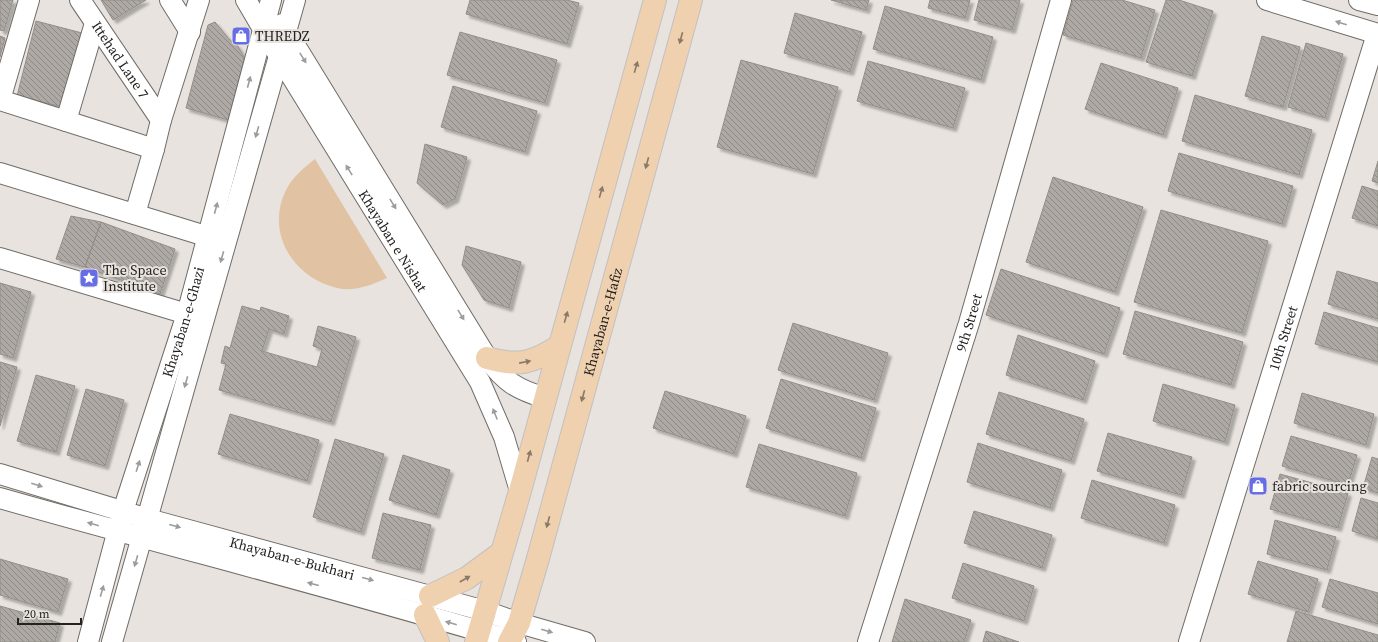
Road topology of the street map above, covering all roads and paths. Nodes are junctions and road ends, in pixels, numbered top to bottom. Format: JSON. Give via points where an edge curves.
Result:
{"nodes":[{"id":1,"x":28,"y":0,"type":"edge"},
{"id":2,"x":80,"y":0,"type":"edge"},
{"id":3,"x":170,"y":0,"type":"edge"},
{"id":4,"x":199,"y":0,"type":"edge"},
{"id":5,"x":246,"y":0,"type":"edge"},
{"id":6,"x":295,"y":0,"type":"edge"},
{"id":7,"x":655,"y":0,"type":"edge"},
{"id":8,"x":691,"y":0,"type":"edge"},
{"id":9,"x":1062,"y":0,"type":"edge"},
{"id":10,"x":1267,"y":0,"type":"edge"},
{"id":11,"x":1359,"y":0,"type":"edge"},
{"id":12,"x":270,"y":1,"type":"edge"},
{"id":13,"x":1378,"y":6,"type":"edge"},
{"id":14,"x":96,"y":23,"type":"junction"},
{"id":15,"x":263,"y":27,"type":"junction"},
{"id":16,"x":286,"y":31,"type":"junction"},
{"id":17,"x":190,"y":32,"type":"junction"},
{"id":18,"x":1378,"y":34,"type":"edge"},
{"id":19,"x":278,"y":56,"type":"junction"},
{"id":20,"x":0,"y":100,"type":"edge"},
{"id":21,"x":161,"y":120,"type":"junction"},
{"id":22,"x":66,"y":122,"type":"junction"},
{"id":23,"x":154,"y":149,"type":"junction"},
{"id":24,"x":0,"y":173,"type":"edge"},
{"id":25,"x":135,"y":214,"type":"junction"},
{"id":26,"x":209,"y":237,"type":"junction"},
{"id":27,"x":0,"y":258,"type":"edge"},
{"id":28,"x":187,"y":314,"type":"junction"},
{"id":29,"x":559,"y":346,"type":"junction"},
{"id":30,"x":487,"y":358,"type":"junction"},
{"id":31,"x":545,"y":398,"type":"junction"},
{"id":32,"x":0,"y":474,"type":"edge"},
{"id":33,"x":520,"y":491,"type":"junction"},
{"id":34,"x":0,"y":498,"type":"edge"},
{"id":35,"x":123,"y":511,"type":"junction"},
{"id":36,"x":148,"y":519,"type":"junction"},
{"id":37,"x":118,"y":532,"type":"junction"},
{"id":38,"x":142,"y":538,"type":"junction"},
{"id":39,"x":501,"y":553,"type":"junction"},
{"id":40,"x":427,"y":606,"type":"junction"},
{"id":41,"x":480,"y":628,"type":"edge"},
{"id":42,"x":513,"y":637,"type":"edge"},
{"id":43,"x":88,"y":642,"type":"edge"},
{"id":44,"x":112,"y":642,"type":"edge"},
{"id":45,"x":438,"y":642,"type":"edge"},
{"id":46,"x":585,"y":642,"type":"edge"},
{"id":47,"x":868,"y":642,"type":"edge"},
{"id":48,"x":1189,"y":642,"type":"edge"}],
"edges":[{"from":1,"to":20,"type":"street"},
{"from":2,"to":14,"type":"street","name":"Ittehad Lane 7"},
{"from":3,"to":17,"type":"street"},
{"from":4,"to":17,"type":"street"},
{"from":5,"to":15,"type":"street","name":"Khayaban e Nishat"},
{"from":6,"to":16,"type":"street","name":"Khayaban-e-Ghazi"},
{"from":29,"to":7,"type":"main road","one_way":true},
{"from":8,"to":42,"type":"main road","name":"Khayaban-e-Hafiz","one_way":true,"via":[[544,539]]},
{"from":9,"to":47,"type":"street","name":"9th Street","via":[[969,323]]},
{"from":18,"to":10,"type":"street","one_way":true},
{"from":11,"to":13,"type":"street"},
{"from":12,"to":15,"type":"street","name":"Khayaban-e-Ghazi"},
{"from":12,"to":16,"type":"street","name":"Khayaban e Nishat"},
{"from":14,"to":21,"type":"street","name":"Ittehad Lane 7"},
{"from":14,"to":22,"type":"street"},
{"from":15,"to":19,"type":"street","name":"Khayaban e Nishat"},
{"from":26,"to":15,"type":"street","name":"Khayaban-e-Ghazi","one_way":true},
{"from":16,"to":19,"type":"street","name":"Khayaban-e-Ghazi"},
{"from":16,"to":30,"type":"street","name":"Khayaban e Nishat","one_way":true},
{"from":17,"to":21,"type":"street"},
{"from":18,"to":48,"type":"street","name":"10th Street"},
{"from":33,"to":19,"type":"street","name":"Khayaban e Nishat","one_way":true,"via":[[504,437],[480,382]]},
{"from":19,"to":36,"type":"street","name":"Khayaban-e-Ghazi","one_way":true},
{"from":20,"to":22,"type":"street"},
{"from":21,"to":23,"type":"street"},
{"from":22,"to":23,"type":"street"},
{"from":23,"to":25,"type":"street"},
{"from":24,"to":25,"type":"street"},
{"from":25,"to":26,"type":"street"},
{"from":26,"to":28,"type":"street","name":"Khayaban-e-Ghazi"},
{"from":27,"to":28,"type":"street"},
{"from":35,"to":28,"type":"street","name":"Khayaban-e-Ghazi","one_way":true},
{"from":30,"to":29,"type":"main road","one_way":true,"via":[[517,363],[547,354]]},
{"from":29,"to":31,"type":"main road"},
{"from":30,"to":31,"type":"street","name":"Khayaban e Nishat","via":[[507,381],[526,392]]},
{"from":33,"to":31,"type":"main road","one_way":true},
{"from":32,"to":35,"type":"street","name":"Khayaban-e-Bukhari","one_way":true},
{"from":33,"to":39,"type":"main road"},
{"from":37,"to":34,"type":"street","name":"Khayaban-e-Bukhari","one_way":true},
{"from":35,"to":36,"type":"street","name":"Khayaban-e-Bukhari"},
{"from":35,"to":37,"type":"street","name":"Khayaban-e-Ghazi"},
{"from":36,"to":38,"type":"street","name":"Khayaban-e-Ghazi"},
{"from":36,"to":40,"type":"street","name":"Khayaban-e-Bukhari","one_way":true},
{"from":37,"to":38,"type":"street","name":"Khayaban-e-Bukhari"},
{"from":43,"to":37,"type":"street","name":"Khayaban-e-Ghazi","one_way":true},
{"from":40,"to":38,"type":"street","name":"Khayaban-e-Bukhari","one_way":true},
{"from":38,"to":44,"type":"street","name":"Khayaban-e-Ghazi","one_way":true},
{"from":40,"to":39,"type":"main road","one_way":true},
{"from":39,"to":41,"type":"main road"},
{"from":40,"to":41,"type":"street","name":"Khayaban-e-Bukhari"},
{"from":40,"to":45,"type":"main road"},
{"from":41,"to":42,"type":"street","name":"Khayaban-e-Bukhari"},
{"from":42,"to":46,"type":"street","name":"Khayaban-e-Bukhari","one_way":true}]}
